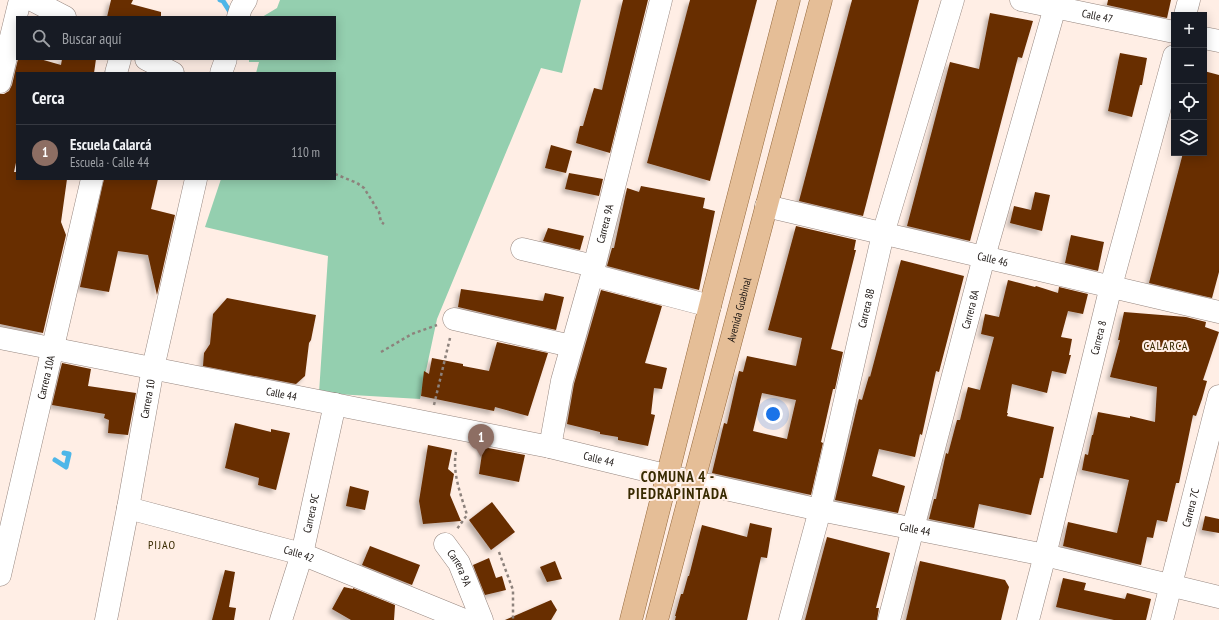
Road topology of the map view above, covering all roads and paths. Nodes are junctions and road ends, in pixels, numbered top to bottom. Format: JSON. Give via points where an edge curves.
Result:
{"nodes":[{"id":1,"x":20,"y":0,"type":"edge"},
{"id":2,"x":32,"y":0,"type":"edge"},
{"id":3,"x":246,"y":0,"type":"edge"},
{"id":4,"x":661,"y":0,"type":"edge"},
{"id":5,"x":789,"y":0,"type":"edge"},
{"id":6,"x":821,"y":0,"type":"edge"},
{"id":7,"x":954,"y":0,"type":"edge"},
{"id":8,"x":1021,"y":0,"type":"edge"},
{"id":9,"x":1189,"y":0,"type":"edge"},
{"id":10,"x":1056,"y":4,"type":"edge"},
{"id":11,"x":1186,"y":12,"type":"edge"},
{"id":12,"x":16,"y":16,"type":"edge"},
{"id":13,"x":16,"y":16,"type":"edge"},
{"id":14,"x":63,"y":16,"type":"edge"},
{"id":15,"x":238,"y":16,"type":"edge"},
{"id":16,"x":1171,"y":31,"type":"edge"},
{"id":17,"x":1207,"y":39,"type":"edge"},
{"id":18,"x":1219,"y":41,"type":"edge"},
{"id":19,"x":120,"y":60,"type":"edge"},
{"id":20,"x":148,"y":60,"type":"edge"},
{"id":21,"x":226,"y":60,"type":"edge"},
{"id":22,"x":1171,"y":67,"type":"edge"},
{"id":23,"x":116,"y":72,"type":"edge"},
{"id":24,"x":171,"y":72,"type":"edge"},
{"id":25,"x":221,"y":72,"type":"edge"},
{"id":26,"x":0,"y":82,"type":"edge"},
{"id":27,"x":336,"y":174,"type":"edge"},
{"id":28,"x":92,"y":180,"type":"edge"},
{"id":29,"x":196,"y":180,"type":"edge"},
{"id":30,"x":766,"y":206,"type":"junction"},
{"id":31,"x":384,"y":224,"type":"dead end"},
{"id":32,"x":883,"y":234,"type":"junction"},
{"id":33,"x":522,"y":249,"type":"dead end"},
{"id":34,"x":984,"y":257,"type":"junction"},
{"id":35,"x":593,"y":270,"type":"junction"},
{"id":36,"x":1111,"y":286,"type":"junction"},
{"id":37,"x":710,"y":306,"type":"junction"},
{"id":38,"x":1219,"y":312,"type":"edge"},
{"id":39,"x":454,"y":319,"type":"junction"},
{"id":40,"x":0,"y":338,"type":"edge"},
{"id":41,"x":571,"y":346,"type":"junction"},
{"id":42,"x":52,"y":349,"type":"junction"},
{"id":43,"x":381,"y":352,"type":"dead end"},
{"id":44,"x":153,"y":368,"type":"junction"},
{"id":45,"x":1219,"y":396,"type":"edge"},
{"id":46,"x":335,"y":404,"type":"junction"},
{"id":47,"x":430,"y":423,"type":"junction"},
{"id":48,"x":550,"y":447,"type":"junction"},
{"id":49,"x":456,"y":452,"type":"dead end"},
{"id":50,"x":667,"y":476,"type":"junction"},
{"id":51,"x":694,"y":482,"type":"junction"},
{"id":52,"x":128,"y":508,"type":"junction"},
{"id":53,"x":820,"y":510,"type":"junction"},
{"id":54,"x":913,"y":530,"type":"junction"},
{"id":55,"x":446,"y":544,"type":"joint"},
{"id":56,"x":499,"y":552,"type":"dead end"},
{"id":57,"x":302,"y":554,"type":"junction"},
{"id":58,"x":1045,"y":555,"type":"junction"},
{"id":59,"x":0,"y":575,"type":"edge"},
{"id":60,"x":1171,"y":584,"type":"junction"},
{"id":61,"x":1219,"y":597,"type":"edge"},
{"id":62,"x":106,"y":620,"type":"edge"},
{"id":63,"x":281,"y":620,"type":"edge"},
{"id":64,"x":464,"y":620,"type":"edge"},
{"id":65,"x":482,"y":620,"type":"edge"},
{"id":66,"x":513,"y":620,"type":"edge"},
{"id":67,"x":630,"y":620,"type":"edge"},
{"id":68,"x":657,"y":620,"type":"edge"},
{"id":69,"x":790,"y":620,"type":"edge"},
{"id":70,"x":889,"y":620,"type":"edge"},
{"id":71,"x":1028,"y":620,"type":"edge"},
{"id":72,"x":1162,"y":620,"type":"edge"}],
"edges":[{"from":1,"to":13,"type":"street"},
{"from":2,"to":14,"type":"street"},
{"from":3,"to":15,"type":"street"},
{"from":4,"to":35,"type":"street","name":"Carrera 9A"},
{"from":5,"to":37,"type":"main road"},
{"from":6,"to":30,"type":"main road","name":"Avenida Guabinal"},
{"from":7,"to":32,"type":"street","name":"Carrera 8B"},
{"from":8,"to":10,"type":"street","name":"Calle 47"},
{"from":9,"to":11,"type":"street"},
{"from":10,"to":16,"type":"street","name":"Calle 47"},
{"from":10,"to":34,"type":"street","name":"Carrera 8A"},
{"from":12,"to":26,"type":"street"},
{"from":17,"to":18,"type":"street"},
{"from":19,"to":23,"type":"street"},
{"from":20,"to":24,"type":"street"},
{"from":21,"to":25,"type":"street"},
{"from":22,"to":36,"type":"street","name":"Carrera 8"},
{"from":27,"to":31,"type":"path","via":[[364,188]]},
{"from":28,"to":42,"type":"street","name":"Carrera 10A"},
{"from":29,"to":44,"type":"street","name":"Carrera 10"},
{"from":30,"to":32,"type":"street","name":"Calle 46"},
{"from":30,"to":51,"type":"main road","name":"Avenida Guabinal"},
{"from":32,"to":34,"type":"street","name":"Calle 46"},
{"from":32,"to":53,"type":"street","name":"Carrera 8B"},
{"from":33,"to":35,"type":"street"},
{"from":34,"to":36,"type":"street","name":"Calle 46"},
{"from":34,"to":54,"type":"street","name":"Carrera 8A"},
{"from":35,"to":37,"type":"street"},
{"from":35,"to":41,"type":"street","name":"Carrera 9A"},
{"from":36,"to":38,"type":"street","name":"Calle 46"},
{"from":36,"to":58,"type":"street","name":"Carrera 8"},
{"from":37,"to":50,"type":"main road"},
{"from":39,"to":41,"type":"street"},
{"from":39,"to":43,"type":"path","via":[[412,334]]},
{"from":39,"to":47,"type":"path"},
{"from":40,"to":42,"type":"street","name":"Calle 44"},
{"from":41,"to":48,"type":"street","name":"Carrera 9A"},
{"from":42,"to":44,"type":"street","name":"Calle 44"},
{"from":42,"to":59,"type":"street","name":"Carrera 10A"},
{"from":44,"to":46,"type":"street","name":"Calle 44"},
{"from":44,"to":52,"type":"street","name":"Carrera 10"},
{"from":45,"to":60,"type":"street","name":"Carrera 7C"},
{"from":46,"to":47,"type":"street","name":"Calle 44"},
{"from":46,"to":57,"type":"street","name":"Carrera 9C"},
{"from":47,"to":48,"type":"street","name":"Calle 44"},
{"from":48,"to":50,"type":"street","name":"Calle 44"},
{"from":49,"to":55,"type":"path","name":"Carrera 9A","via":[[454,462],[458,485],[467,515]]},
{"from":50,"to":51,"type":"street","name":"Calle 44"},
{"from":50,"to":67,"type":"main road"},
{"from":51,"to":53,"type":"street","name":"Calle 44"},
{"from":51,"to":68,"type":"main road","name":"Avenida Guabinal"},
{"from":52,"to":57,"type":"street","name":"Calle 42"},
{"from":52,"to":62,"type":"street","name":"Carrera 10"},
{"from":53,"to":54,"type":"street","name":"Calle 44"},
{"from":53,"to":69,"type":"street","name":"Carrera 8B"},
{"from":54,"to":58,"type":"street","name":"Calle 44"},
{"from":54,"to":70,"type":"street","name":"Carrera 8A"},
{"from":55,"to":65,"type":"street","name":"Carrera 9A","via":[[459,563]]},
{"from":56,"to":66,"type":"path","via":[[513,590]]},
{"from":57,"to":63,"type":"street","name":"Carrera 9C"},
{"from":57,"to":64,"type":"street","name":"Calle 42"},
{"from":58,"to":60,"type":"street","name":"Calle 44"},
{"from":58,"to":71,"type":"street","name":"Carrera 8"},
{"from":60,"to":61,"type":"street","name":"Calle 44"},
{"from":60,"to":72,"type":"street","name":"Carrera 7C"}]}
